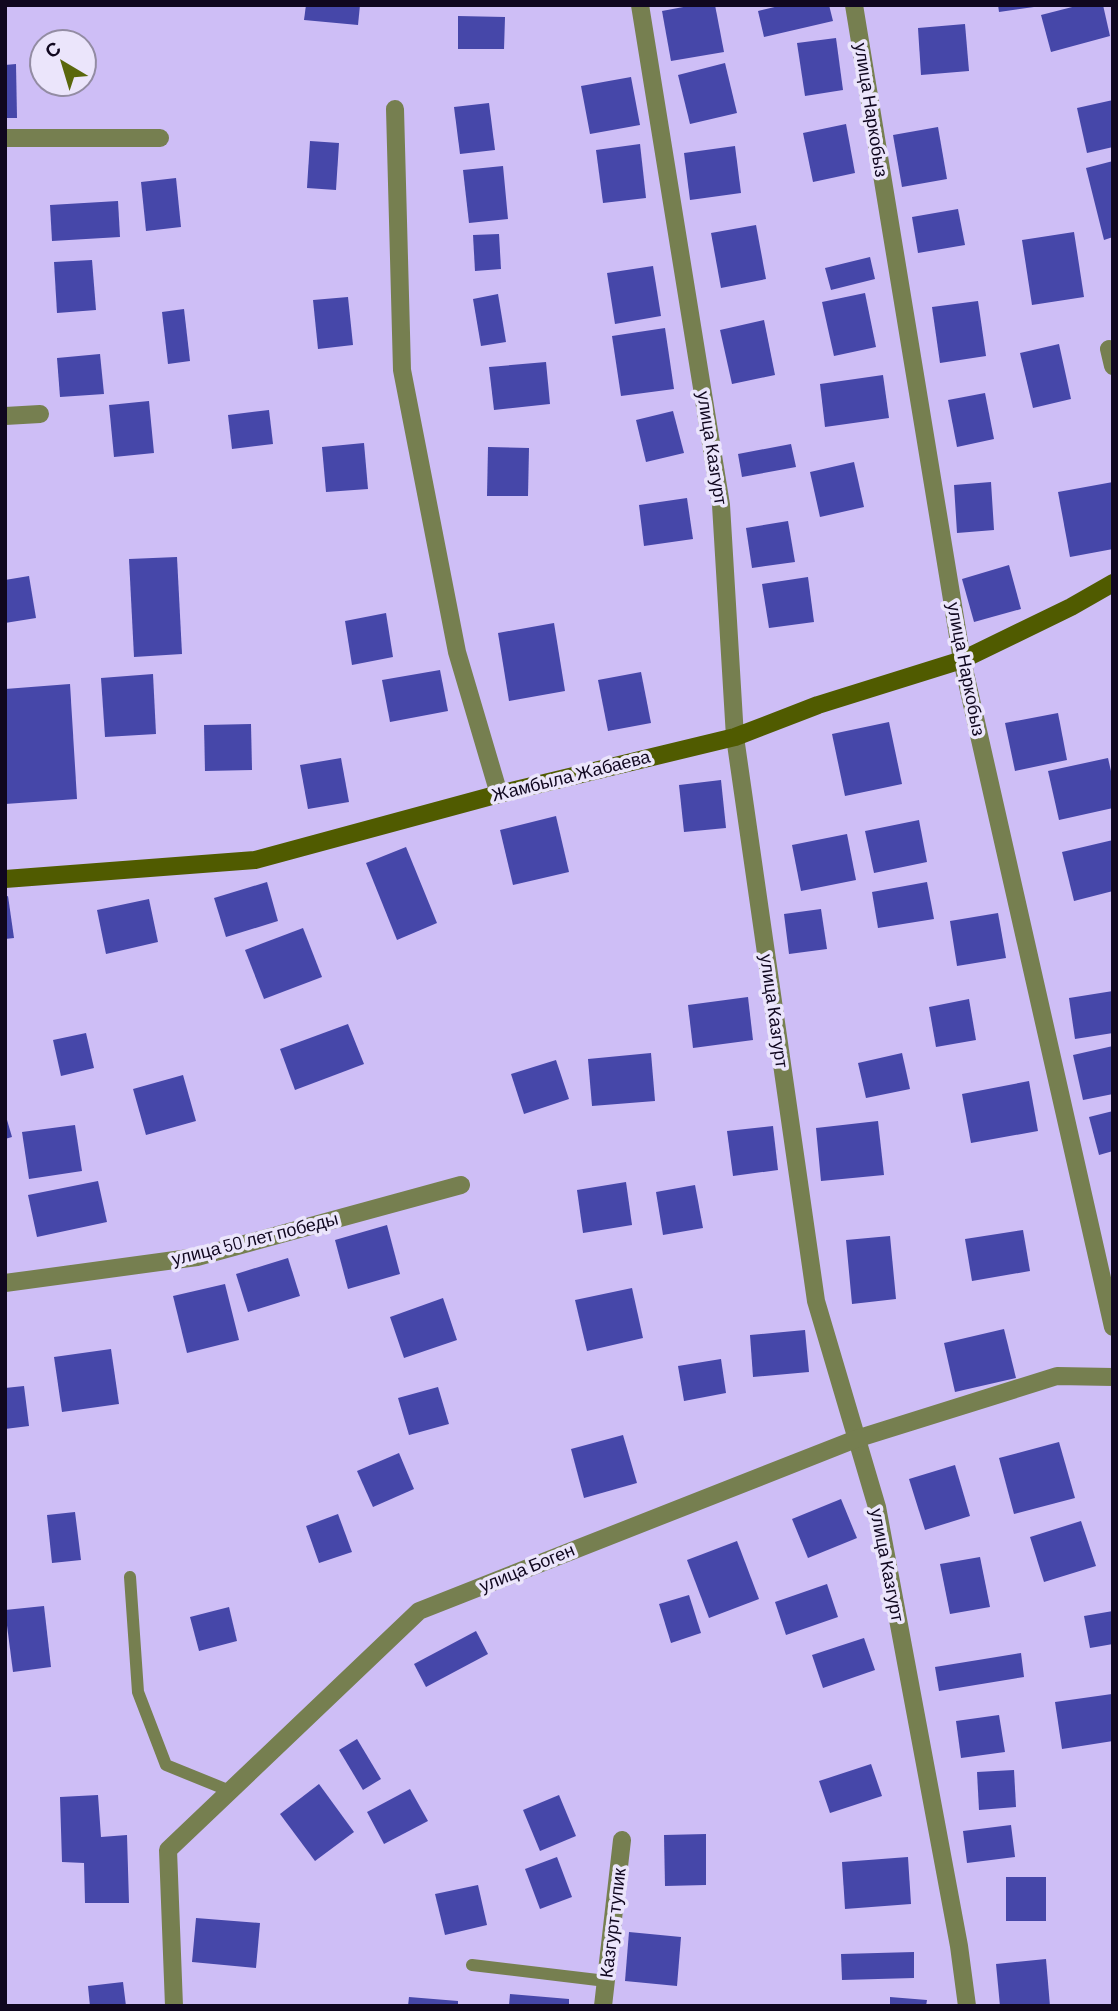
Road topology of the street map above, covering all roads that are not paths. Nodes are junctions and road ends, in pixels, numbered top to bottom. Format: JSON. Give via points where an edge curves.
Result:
{"nodes":[{"id":1,"x":640,"y":5,"type":"edge"},
{"id":2,"x":854,"y":5,"type":"edge"},
{"id":3,"x":395,"y":109,"type":"dead end"},
{"id":4,"x":5,"y":138,"type":"edge"},
{"id":5,"x":160,"y":138,"type":"dead end"},
{"id":6,"x":40,"y":414,"type":"dead end"},
{"id":7,"x":5,"y":416,"type":"edge"},
{"id":8,"x":1113,"y":583,"type":"edge"},
{"id":9,"x":962,"y":660,"type":"junction"},
{"id":10,"x":735,"y":737,"type":"junction"},
{"id":11,"x":499,"y":793,"type":"junction"},
{"id":12,"x":5,"y":879,"type":"edge"},
{"id":13,"x":461,"y":1185,"type":"dead end"},
{"id":14,"x":5,"y":1283,"type":"edge"},
{"id":15,"x":1113,"y":1326,"type":"edge"},
{"id":16,"x":1113,"y":1377,"type":"edge"},
{"id":17,"x":856,"y":1439,"type":"junction"},
{"id":18,"x":130,"y":1577,"type":"dead end"},
{"id":19,"x":230,"y":1791,"type":"junction"},
{"id":20,"x":622,"y":1840,"type":"dead end"},
{"id":21,"x":472,"y":1965,"type":"dead end"},
{"id":22,"x":606,"y":1981,"type":"junction"},
{"id":23,"x":174,"y":2006,"type":"edge"},
{"id":24,"x":603,"y":2006,"type":"edge"},
{"id":25,"x":967,"y":2006,"type":"edge"}],
"edges":[{"from":1,"to":10,"type":"street","name":"улица Казгурт","via":[[721,505]]},
{"from":2,"to":9,"type":"street","name":"улица Наркобыз"},
{"from":3,"to":11,"type":"street","via":[[402,370],[457,652]]},
{"from":4,"to":5,"type":"street"},
{"from":6,"to":7,"type":"street"},
{"from":8,"to":9,"type":"street","name":"Жамбыла Жабаева"},
{"from":9,"to":10,"type":"street","name":"Жамбыла Жабаева","via":[[818,705]]},
{"from":9,"to":15,"type":"street","name":"улица Наркобыз"},
{"from":10,"to":11,"type":"street","name":"Жамбыла Жабаева"},
{"from":10,"to":17,"type":"street","name":"улица Казгурт","via":[[816,1301]]},
{"from":11,"to":12,"type":"street","name":"Жамбыла Жабаева","via":[[255,860]]},
{"from":13,"to":14,"type":"street","name":"улица 50 лет победы","via":[[197,1257]]},
{"from":16,"to":17,"type":"street","name":"улица Боген","via":[[1058,1376]]},
{"from":17,"to":19,"type":"street","name":"улица Боген","via":[[419,1611]]},
{"from":17,"to":25,"type":"street","name":"улица Казгурт","via":[[877,1507]]},
{"from":18,"to":19,"type":"lane","via":[[138,1692],[166,1765]]},
{"from":19,"to":23,"type":"street","name":"улица Боген","via":[[168,1850]]},
{"from":20,"to":22,"type":"street","name":"Казгурт тупик"},
{"from":21,"to":22,"type":"lane"},
{"from":22,"to":24,"type":"street","name":"Казгурт тупик"}]}
